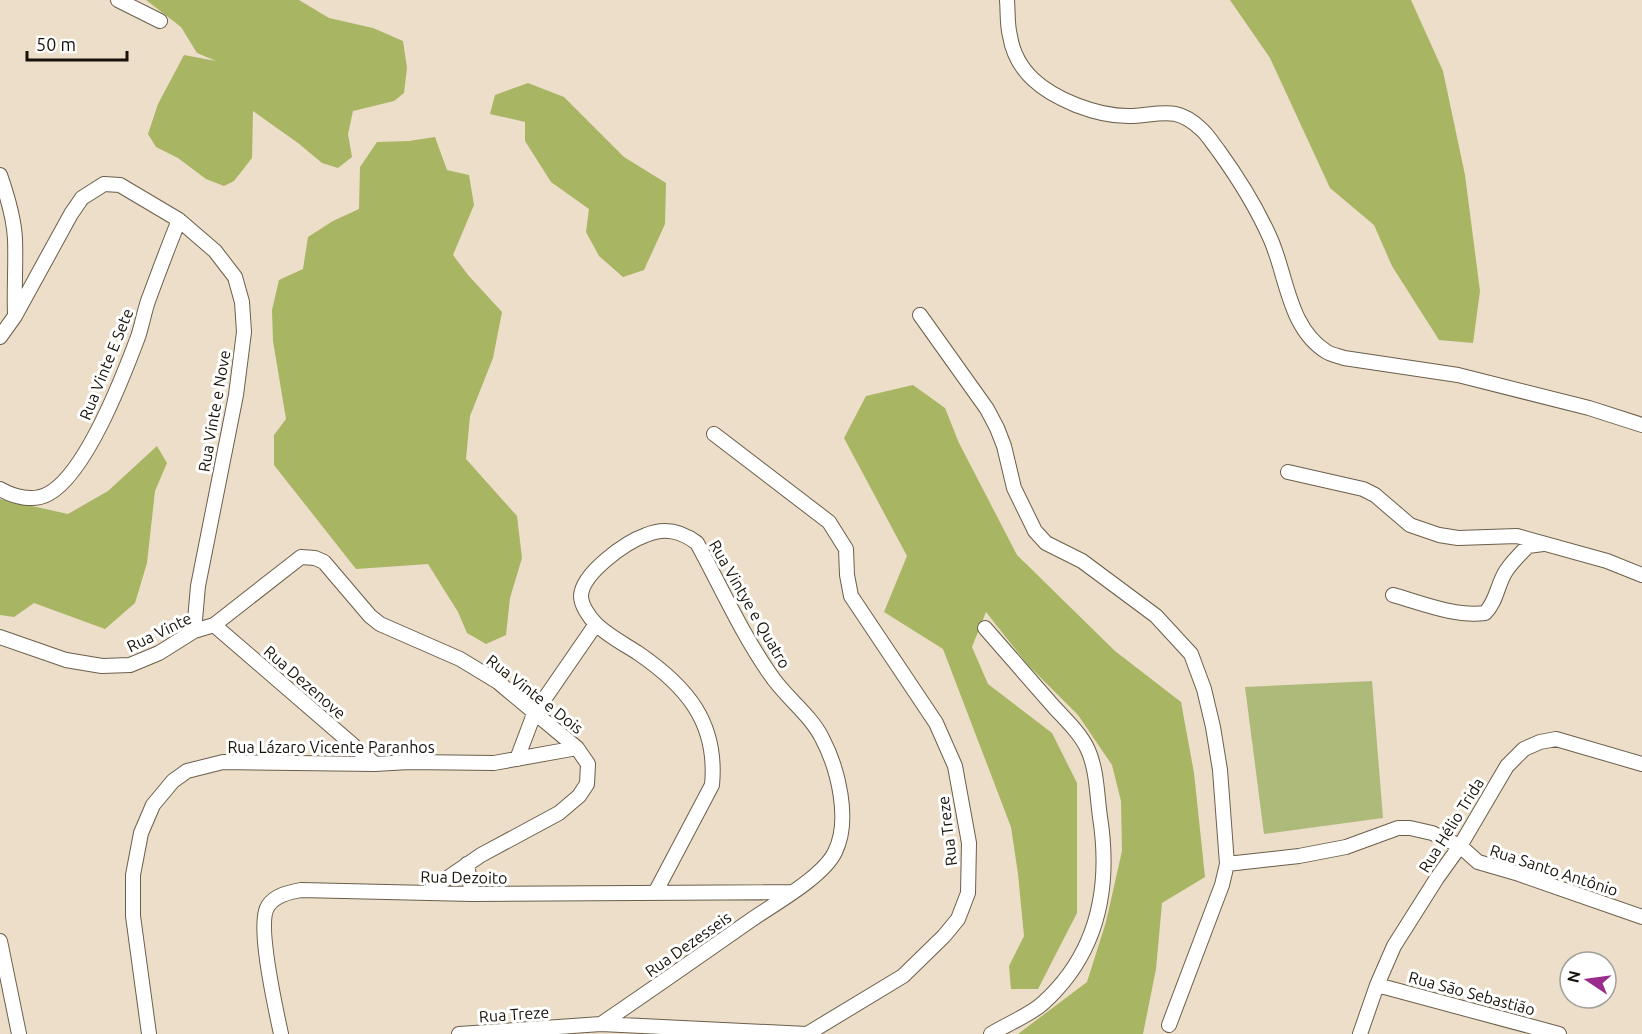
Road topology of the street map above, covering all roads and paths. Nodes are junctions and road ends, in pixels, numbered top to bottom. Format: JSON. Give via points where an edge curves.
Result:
{"nodes":[{"id":1,"x":118,"y":0,"type":"edge"},
{"id":2,"x":1007,"y":0,"type":"edge"},
{"id":3,"x":160,"y":21,"type":"dead end"},
{"id":4,"x":0,"y":176,"type":"edge"},
{"id":5,"x":179,"y":220,"type":"junction"},
{"id":6,"x":920,"y":315,"type":"dead end"},
{"id":7,"x":15,"y":316,"type":"junction"},
{"id":8,"x":0,"y":337,"type":"edge"},
{"id":9,"x":1642,"y":425,"type":"edge"},
{"id":10,"x":714,"y":434,"type":"dead end"},
{"id":11,"x":1288,"y":472,"type":"dead end"},
{"id":12,"x":0,"y":489,"type":"edge"},
{"id":13,"x":1545,"y":544,"type":"junction"},
{"id":14,"x":281,"y":571,"type":"joint"},
{"id":15,"x":1642,"y":575,"type":"edge"},
{"id":16,"x":1393,"y":595,"type":"dead end"},
{"id":17,"x":596,"y":624,"type":"junction"},
{"id":18,"x":214,"y":625,"type":"junction"},
{"id":19,"x":985,"y":628,"type":"dead end"},
{"id":20,"x":194,"y":631,"type":"junction"},
{"id":21,"x":0,"y":637,"type":"edge"},
{"id":22,"x":534,"y":714,"type":"junction"},
{"id":23,"x":577,"y":748,"type":"junction"},
{"id":24,"x":517,"y":759,"type":"junction"},
{"id":25,"x":375,"y":764,"type":"junction"},
{"id":26,"x":1642,"y":764,"type":"edge"},
{"id":27,"x":1460,"y":846,"type":"junction"},
{"id":28,"x":467,"y":864,"type":"junction"},
{"id":29,"x":1227,"y":864,"type":"junction"},
{"id":30,"x":427,"y":892,"type":"junction"},
{"id":31,"x":793,"y":892,"type":"junction"},
{"id":32,"x":655,"y":893,"type":"junction"},
{"id":33,"x":472,"y":894,"type":"junction"},
{"id":34,"x":1642,"y":917,"type":"edge"},
{"id":35,"x":0,"y":941,"type":"edge"},
{"id":36,"x":1377,"y":985,"type":"junction"},
{"id":37,"x":601,"y":1024,"type":"junction"},
{"id":38,"x":1168,"y":1025,"type":"dead end"},
{"id":39,"x":18,"y":1034,"type":"edge"},
{"id":40,"x":148,"y":1034,"type":"edge"},
{"id":41,"x":280,"y":1034,"type":"edge"},
{"id":42,"x":459,"y":1034,"type":"edge"},
{"id":43,"x":808,"y":1034,"type":"edge"},
{"id":44,"x":991,"y":1034,"type":"edge"},
{"id":45,"x":1360,"y":1034,"type":"edge"},
{"id":46,"x":1559,"y":1034,"type":"edge"}],
"edges":[{"from":1,"to":3,"type":"street"},
{"from":2,"to":9,"type":"street","via":[[1010,38],[1019,61],[1040,87],[1055,97],[1114,116],[1169,112],[1202,129],[1249,195],[1271,242],[1296,315],[1312,339],[1328,352],[1344,358],[1458,375]]},
{"from":4,"to":7,"type":"street","via":[[15,239]]},
{"from":5,"to":7,"type":"street","name":"Rua Vinte e Nove","via":[[120,185],[104,184],[90,191],[71,214]]},
{"from":5,"to":12,"type":"street","name":"Rua Vinte E Sete","via":[[112,402],[73,471],[64,483],[37,498],[23,498]]},
{"from":5,"to":20,"type":"street","name":"Rua Vinte e Nove","via":[[215,251],[235,277],[244,332],[236,394],[198,586]]},
{"from":6,"to":29,"type":"street","via":[[987,409],[1004,446],[1014,488],[1035,531],[1046,543],[1082,561],[1156,616],[1191,654],[1213,728]]},
{"from":7,"to":8,"type":"street","name":"Rua Vinte e Nove"},
{"from":10,"to":43,"type":"street","name":"Rua Treze","via":[[829,522],[846,549],[851,596],[936,723],[955,766],[969,843],[968,893],[958,919],[903,976]]},
{"from":11,"to":13,"type":"street","via":[[1363,489],[1410,525],[1439,535],[1517,537]]},
{"from":13,"to":15,"type":"street"},
{"from":13,"to":16,"type":"street","via":[[1528,546],[1515,560],[1505,572],[1494,604],[1485,613],[1448,610]]},
{"from":14,"to":18,"type":"street","name":"Rua Vinte"},
{"from":14,"to":22,"type":"street","name":"Rua Vinte e Dois","via":[[301,557],[324,562],[380,624],[476,668]]},
{"from":17,"to":22,"type":"street"},
{"from":17,"to":31,"type":"street","name":"Rua Vintye e Quatro","via":[[581,598],[582,589],[597,568],[623,546],[666,530],[684,534],[697,543],[761,661],[822,737],[836,773],[843,817],[838,845],[825,866]]},
{"from":17,"to":32,"type":"street","via":[[656,665],[693,704],[706,726],[712,785]]},
{"from":18,"to":20,"type":"street","name":"Rua Vinte"},
{"from":18,"to":25,"type":"street","name":"Rua Dezenove"},
{"from":19,"to":44,"type":"street","via":[[1088,749],[1105,848],[1094,930],[1081,958],[1041,1005]]},
{"from":20,"to":21,"type":"street","name":"Rua Vinte","via":[[159,653],[130,665],[102,666],[66,660]]},
{"from":22,"to":23,"type":"street","name":"Rua Vinte e Dois"},
{"from":22,"to":24,"type":"street"},
{"from":23,"to":24,"type":"street","name":"Rua Lázaro Vicente Paranhos"},
{"from":23,"to":28,"type":"street","name":"Rua Vinte e Dois","via":[[589,773],[579,796],[559,813]]},
{"from":24,"to":25,"type":"street","name":"Rua Lázaro Vicente Paranhos","via":[[473,764]]},
{"from":25,"to":40,"type":"street","name":"Rua Lázaro Vicente Paranhos","via":[[223,762],[187,771],[173,781],[153,805],[141,833],[133,875],[132,916]]},
{"from":26,"to":27,"type":"street","name":"Rua Hélio Trida","via":[[1556,739],[1524,749],[1508,766]]},
{"from":27,"to":29,"type":"street","name":"Rua Santo Antônio","via":[[1432,833],[1398,828],[1346,847]]},
{"from":27,"to":34,"type":"street","name":"Rua Santo Antônio","via":[[1478,862]]},
{"from":27,"to":36,"type":"street","name":"Rua Hélio Trida","via":[[1394,946]]},
{"from":28,"to":30,"type":"street","name":"Rua Vinte e Dois"},
{"from":28,"to":33,"type":"street"},
{"from":29,"to":38,"type":"street"},
{"from":30,"to":33,"type":"street","name":"Rua Dezoito"},
{"from":30,"to":41,"type":"street","name":"Rua Dezoito","via":[[301,890],[280,896],[268,906],[265,945]]},
{"from":31,"to":32,"type":"street","name":"Rua Dezoito"},
{"from":31,"to":37,"type":"street","name":"Rua Dezesseis"},
{"from":32,"to":33,"type":"street","name":"Rua Dezoito"},
{"from":35,"to":39,"type":"street"},
{"from":36,"to":45,"type":"street","name":"Rua Hélio Trida"},
{"from":36,"to":46,"type":"street","name":"Rua São Sebastião"},
{"from":37,"to":42,"type":"street","name":"Rua Treze"},
{"from":37,"to":43,"type":"street","name":"Rua Treze"}]}
